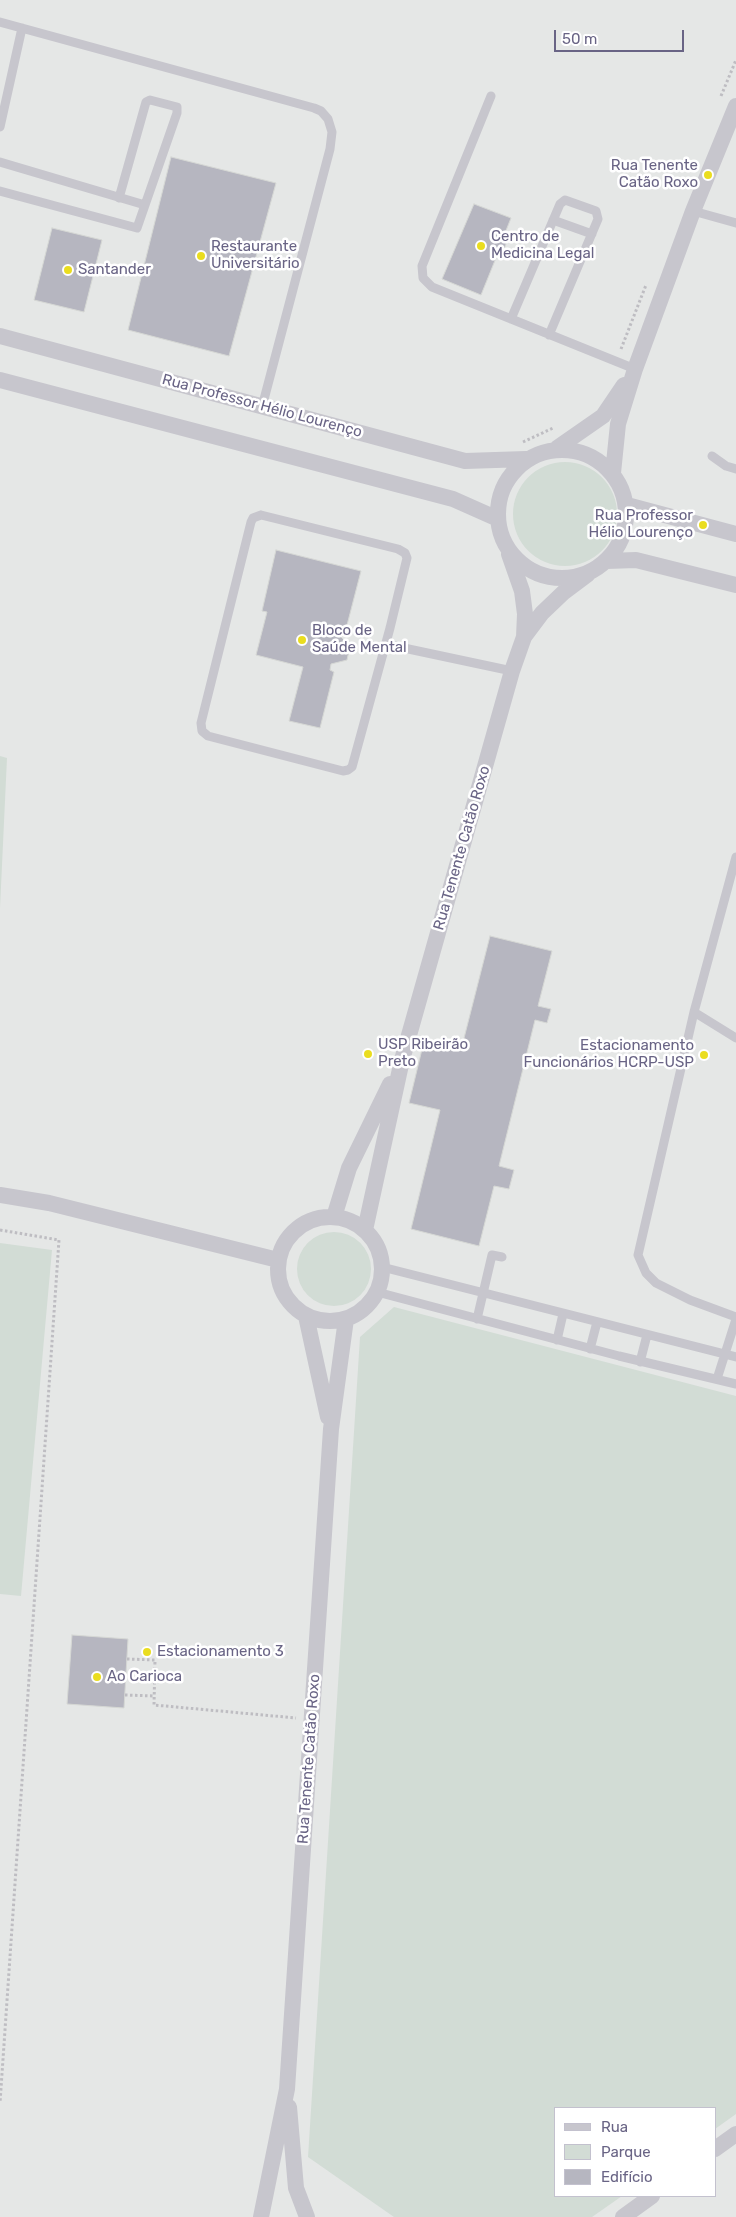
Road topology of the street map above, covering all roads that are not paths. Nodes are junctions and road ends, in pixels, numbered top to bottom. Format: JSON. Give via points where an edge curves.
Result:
{"nodes":[{"id":1,"x":0,"y":22,"type":"edge"},
{"id":2,"x":22,"y":28,"type":"junction"},
{"id":3,"x":491,"y":96,"type":"dead end"},
{"id":4,"x":736,"y":106,"type":"edge"},
{"id":5,"x":0,"y":127,"type":"edge"},
{"id":6,"x":0,"y":162,"type":"edge"},
{"id":7,"x":0,"y":191,"type":"edge"},
{"id":8,"x":119,"y":198,"type":"junction"},
{"id":9,"x":144,"y":205,"type":"junction"},
{"id":10,"x":693,"y":211,"type":"junction"},
{"id":11,"x":553,"y":220,"type":"junction"},
{"id":12,"x":736,"y":223,"type":"edge"},
{"id":13,"x":592,"y":234,"type":"junction"},
{"id":14,"x":511,"y":320,"type":"junction"},
{"id":15,"x":548,"y":335,"type":"junction"},
{"id":16,"x":0,"y":336,"type":"edge"},
{"id":17,"x":635,"y":369,"type":"junction"},
{"id":18,"x":0,"y":380,"type":"edge"},
{"id":19,"x":262,"y":407,"type":"junction"},
{"id":20,"x":557,"y":448,"type":"junction"},
{"id":21,"x":712,"y":456,"type":"dead end"},
{"id":22,"x":526,"y":459,"type":"junction"},
{"id":23,"x":736,"y":469,"type":"edge"},
{"id":24,"x":613,"y":473,"type":"junction"},
{"id":25,"x":627,"y":505,"type":"junction"},
{"id":26,"x":498,"y":519,"type":"junction"},
{"id":27,"x":736,"y":534,"type":"edge"},
{"id":28,"x":506,"y":547,"type":"junction"},
{"id":29,"x":608,"y":561,"type":"junction"},
{"id":30,"x":588,"y":574,"type":"junction"},
{"id":31,"x":736,"y":586,"type":"edge"},
{"id":32,"x":524,"y":637,"type":"junction"},
{"id":33,"x":385,"y":644,"type":"junction"},
{"id":34,"x":512,"y":671,"type":"junction"},
{"id":35,"x":736,"y":857,"type":"edge"},
{"id":36,"x":694,"y":1012,"type":"junction"},
{"id":37,"x":736,"y":1038,"type":"edge"},
{"id":38,"x":402,"y":1060,"type":"junction"},
{"id":39,"x":0,"y":1195,"type":"edge"},
{"id":40,"x":334,"y":1216,"type":"junction"},
{"id":41,"x":365,"y":1230,"type":"junction"},
{"id":42,"x":502,"y":1257,"type":"dead end"},
{"id":43,"x":278,"y":1260,"type":"junction"},
{"id":44,"x":382,"y":1267,"type":"junction"},
{"id":45,"x":377,"y":1292,"type":"junction"},
{"id":46,"x":483,"y":1292,"type":"junction"},
{"id":47,"x":564,"y":1314,"type":"junction"},
{"id":48,"x":306,"y":1316,"type":"junction"},
{"id":49,"x":736,"y":1318,"type":"edge"},
{"id":50,"x":346,"y":1319,"type":"junction"},
{"id":51,"x":477,"y":1319,"type":"junction"},
{"id":52,"x":597,"y":1322,"type":"junction"},
{"id":53,"x":647,"y":1335,"type":"junction"},
{"id":54,"x":557,"y":1340,"type":"junction"},
{"id":55,"x":590,"y":1349,"type":"junction"},
{"id":56,"x":725,"y":1353,"type":"junction"},
{"id":57,"x":736,"y":1357,"type":"edge"},
{"id":58,"x":640,"y":1362,"type":"junction"},
{"id":59,"x":717,"y":1380,"type":"junction"},
{"id":60,"x":736,"y":1384,"type":"edge"},
{"id":61,"x":331,"y":1429,"type":"junction"},
{"id":62,"x":287,"y":2089,"type":"junction"},
{"id":63,"x":736,"y":2134,"type":"edge"},
{"id":64,"x":716,"y":2148,"type":"edge"},
{"id":65,"x":651,"y":2197,"type":"edge"},
{"id":66,"x":261,"y":2217,"type":"edge"},
{"id":67,"x":307,"y":2217,"type":"edge"},
{"id":68,"x":623,"y":2217,"type":"edge"}],
"edges":[{"from":1,"to":2,"type":"lane"},
{"from":2,"to":5,"type":"lane"},
{"from":2,"to":19,"type":"lane","via":[[314,108],[328,119],[332,132],[330,149]]},
{"from":3,"to":14,"type":"lane","via":[[422,266],[423,278],[432,287]]},
{"from":4,"to":10,"type":"street"},
{"from":6,"to":8,"type":"lane"},
{"from":7,"to":9,"type":"lane","via":[[134,229],[139,227]]},
{"from":8,"to":9,"type":"lane"},
{"from":8,"to":9,"type":"lane","via":[[146,102],[172,105],[177,107],[177,113]]},
{"from":10,"to":12,"type":"lane"},
{"from":10,"to":17,"type":"street"},
{"from":11,"to":13,"type":"lane"},
{"from":11,"to":13,"type":"lane","via":[[565,200],[596,211],[598,220]]},
{"from":11,"to":14,"type":"lane"},
{"from":13,"to":15,"type":"lane"},
{"from":14,"to":15,"type":"lane"},
{"from":15,"to":17,"type":"lane"},
{"from":16,"to":19,"type":"street","name":"Rua Professor Hélio Lourenço"},
{"from":17,"to":20,"type":"street","via":[[604,416]]},
{"from":17,"to":24,"type":"street","via":[[618,424]]},
{"from":18,"to":26,"type":"street","via":[[453,499]]},
{"from":19,"to":22,"type":"street","name":"Rua Professor Hélio Lourenço","via":[[465,461]]},
{"from":20,"to":22,"type":"street"},
{"from":20,"to":24,"type":"street","via":[[578,450],[597,459]]},
{"from":21,"to":23,"type":"lane"},
{"from":22,"to":26,"type":"street","via":[[509,475],[500,496]]},
{"from":24,"to":25,"type":"street"},
{"from":25,"to":27,"type":"street"},
{"from":25,"to":29,"type":"street","via":[[620,545]]},
{"from":26,"to":28,"type":"street"},
{"from":28,"to":30,"type":"street","via":[[522,565],[542,576],[565,579]]},
{"from":28,"to":32,"type":"street","name":"Rua Tenente Catão Roxo","via":[[522,591]]},
{"from":29,"to":30,"type":"street"},
{"from":29,"to":31,"type":"street","via":[[636,560]]},
{"from":30,"to":32,"type":"street","name":"Rua Tenente Catão Roxo","via":[[542,613]]},
{"from":32,"to":34,"type":"street","name":"Rua Tenente Catão Roxo"},
{"from":33,"to":33,"type":"lane","via":[[405,553],[261,515],[253,518],[201,723],[202,730],[208,736],[348,770],[352,767]]},
{"from":33,"to":34,"type":"lane"},
{"from":34,"to":38,"type":"street","name":"Rua Tenente Catão Roxo"},
{"from":35,"to":36,"type":"lane"},
{"from":36,"to":37,"type":"lane"},
{"from":36,"to":49,"type":"lane","via":[[638,1255],[646,1273],[656,1283]]},
{"from":38,"to":40,"type":"street","name":"Rua Tenente Catão Roxo","via":[[349,1168]]},
{"from":38,"to":41,"type":"street","name":"Rua Tenente Catão Roxo"},
{"from":39,"to":43,"type":"street","via":[[50,1203]]},
{"from":40,"to":41,"type":"street"},
{"from":40,"to":43,"type":"street","via":[[315,1219],[298,1228],[285,1242]]},
{"from":41,"to":44,"type":"street","via":[[380,1253]]},
{"from":42,"to":46,"type":"lane","via":[[492,1255]]},
{"from":43,"to":48,"type":"street","via":[[278,1277],[283,1292],[292,1306]]},
{"from":44,"to":45,"type":"street"},
{"from":44,"to":46,"type":"lane"},
{"from":45,"to":50,"type":"street","via":[[369,1304]]},
{"from":45,"to":51,"type":"lane"},
{"from":46,"to":47,"type":"lane"},
{"from":46,"to":51,"type":"lane"},
{"from":47,"to":52,"type":"lane"},
{"from":47,"to":54,"type":"lane"},
{"from":48,"to":50,"type":"street","via":[[332,1322]]},
{"from":48,"to":61,"type":"street","name":"Rua Tenente Catão Roxo"},
{"from":49,"to":56,"type":"lane"},
{"from":50,"to":61,"type":"street","name":"Rua Tenente Catão Roxo"},
{"from":51,"to":54,"type":"lane"},
{"from":52,"to":53,"type":"lane"},
{"from":52,"to":55,"type":"lane"},
{"from":53,"to":56,"type":"lane"},
{"from":53,"to":58,"type":"lane"},
{"from":54,"to":55,"type":"lane"},
{"from":55,"to":58,"type":"lane"},
{"from":56,"to":57,"type":"lane"},
{"from":56,"to":59,"type":"lane"},
{"from":58,"to":59,"type":"lane"},
{"from":59,"to":60,"type":"lane"},
{"from":61,"to":62,"type":"street","name":"Rua Tenente Catão Roxo"},
{"from":62,"to":66,"type":"street","name":"Rua Tenente Catão Roxo"},
{"from":62,"to":67,"type":"street","name":"Rua Tenente Catão Roxo","via":[[296,2188]]},
{"from":63,"to":64,"type":"street"},
{"from":65,"to":68,"type":"street"}]}
